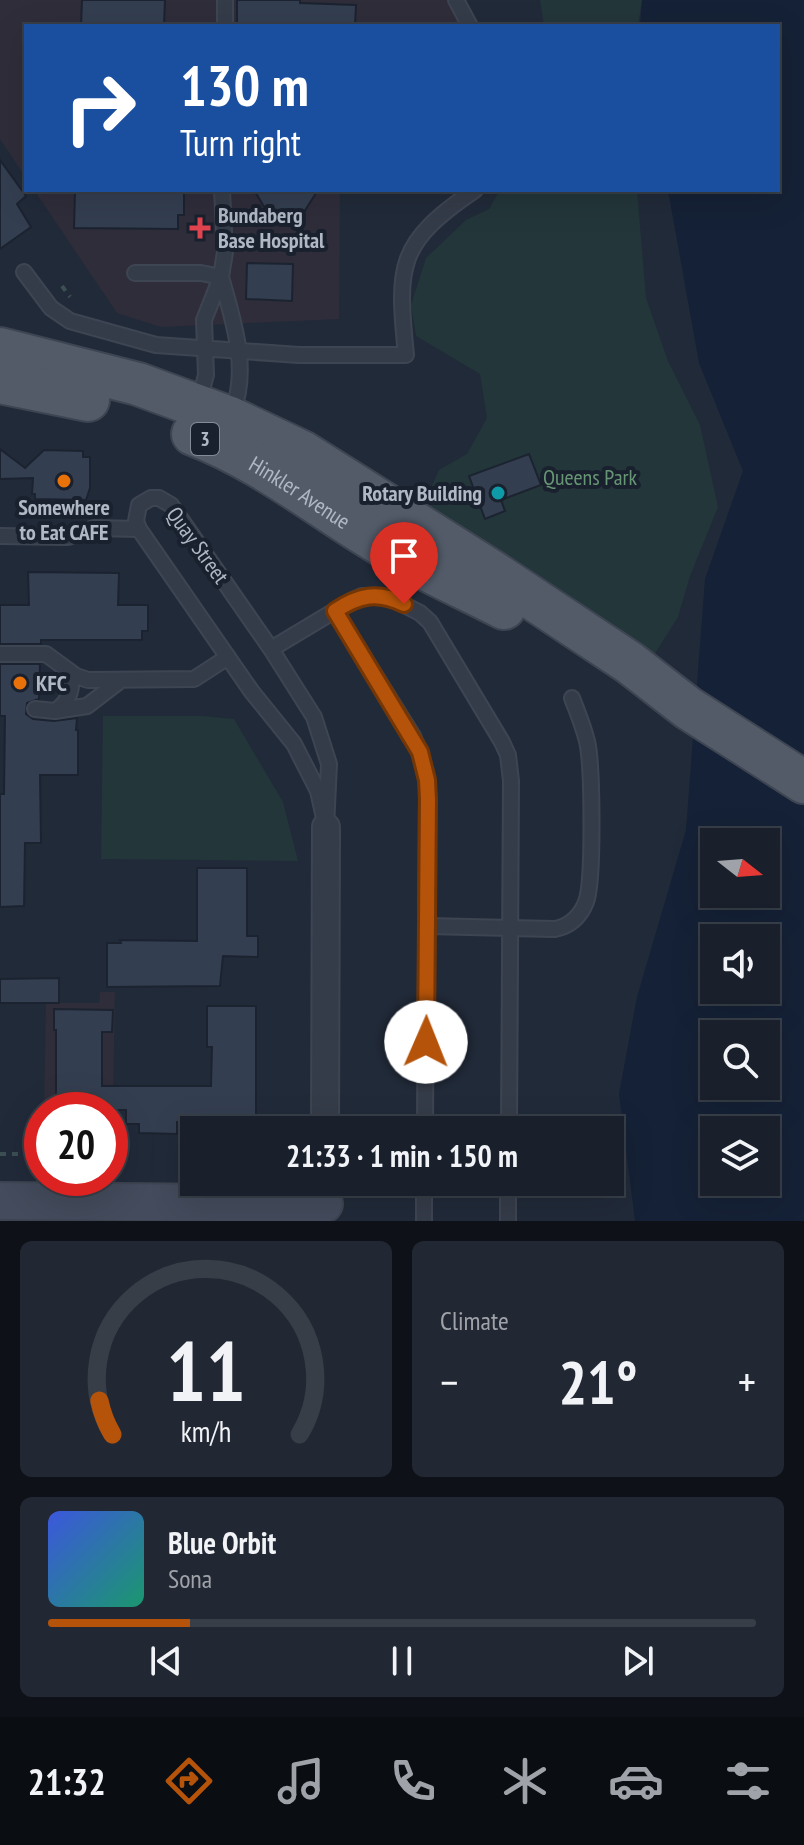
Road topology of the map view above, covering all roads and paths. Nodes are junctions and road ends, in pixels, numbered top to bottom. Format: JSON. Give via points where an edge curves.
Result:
{"nodes":[{"id":1,"x":225,"y":0,"type":"edge"},
{"id":2,"x":456,"y":0,"type":"edge"},
{"id":3,"x":225,"y":24,"type":"edge"},
{"id":4,"x":469,"y":24,"type":"edge"},
{"id":5,"x":222,"y":192,"type":"edge"},
{"id":6,"x":472,"y":192,"type":"edge"},
{"id":7,"x":24,"y":272,"type":"dead end"},
{"id":8,"x":135,"y":273,"type":"dead end"},
{"id":9,"x":221,"y":277,"type":"junction"},
{"id":10,"x":206,"y":348,"type":"junction"},
{"id":11,"x":238,"y":351,"type":"junction"},
{"id":12,"x":5,"y":360,"type":"edge"},
{"id":13,"x":45,"y":391,"type":"junction"},
{"id":14,"x":0,"y":393,"type":"edge"},
{"id":15,"x":210,"y":420,"type":"junction"},
{"id":16,"x":139,"y":529,"type":"junction"},
{"id":17,"x":0,"y":536,"type":"edge"},
{"id":18,"x":335,"y":611,"type":"junction"},
{"id":19,"x":271,"y":649,"type":"junction"},
{"id":20,"x":0,"y":654,"type":"edge"},
{"id":21,"x":228,"y":657,"type":"junction"},
{"id":22,"x":67,"y":670,"type":"junction"},
{"id":23,"x":121,"y":680,"type":"junction"},
{"id":24,"x":572,"y":698,"type":"dead end"},
{"id":25,"x":35,"y":709,"type":"dead end"},
{"id":26,"x":55,"y":711,"type":"junction"},
{"id":27,"x":804,"y":782,"type":"edge"},
{"id":28,"x":326,"y":827,"type":"junction"},
{"id":29,"x":428,"y":926,"type":"junction"},
{"id":30,"x":511,"y":929,"type":"junction"},
{"id":31,"x":325,"y":1116,"type":"edge"},
{"id":32,"x":425,"y":1116,"type":"edge"},
{"id":33,"x":509,"y":1116,"type":"edge"},
{"id":34,"x":0,"y":1154,"type":"edge"},
{"id":35,"x":24,"y":1154,"type":"edge"},
{"id":36,"x":424,"y":1196,"type":"edge"},
{"id":37,"x":508,"y":1196,"type":"edge"},
{"id":38,"x":0,"y":1201,"type":"edge"},
{"id":39,"x":324,"y":1202,"type":"edge"},
{"id":40,"x":424,"y":1221,"type":"edge"},
{"id":41,"x":508,"y":1221,"type":"edge"}],
"edges":[{"from":1,"to":3,"type":"lane"},
{"from":2,"to":4,"type":"lane"},
{"from":5,"to":9,"type":"lane"},
{"from":6,"to":11,"type":"lane","via":[[431,222],[411,250],[401,303],[406,355]]},
{"from":7,"to":10,"type":"lane","via":[[51,308],[70,321],[156,345]]},
{"from":8,"to":9,"type":"lane"},
{"from":9,"to":10,"type":"lane","via":[[204,320]]},
{"from":9,"to":11,"type":"lane"},
{"from":10,"to":11,"type":"lane"},
{"from":10,"to":15,"type":"lane"},
{"from":11,"to":15,"type":"lane","via":[[238,393]]},
{"from":12,"to":13,"type":"main road","name":"Hinkler Avenue","number":"3"},
{"from":12,"to":15,"type":"main road","name":"Hinkler Avenue","number":"3","via":[[97,373]]},
{"from":13,"to":14,"type":"street"},
{"from":13,"to":15,"type":"main road","name":"Hinkler Avenue","number":"3","via":[[118,408]]},
{"from":15,"to":27,"type":"main road","name":"Hinkler Avenue","number":"3","via":[[302,452],[347,478]]},
{"from":16,"to":17,"type":"lane","via":[[94,528],[68,537]]},
{"from":16,"to":19,"type":"lane","name":"Quay Street","via":[[139,505],[151,498],[166,501]]},
{"from":16,"to":21,"type":"lane","name":"Quay Street"},
{"from":18,"to":19,"type":"lane"},
{"from":18,"to":29,"type":"lane","via":[[413,736],[425,766]]},
{"from":18,"to":30,"type":"lane","via":[[375,595],[420,613],[439,635],[502,742],[511,781]]},
{"from":19,"to":28,"type":"lane","name":"Quay Street","via":[[322,738],[329,764]]},
{"from":20,"to":22,"type":"lane","via":[[46,654]]},
{"from":21,"to":23,"type":"lane","via":[[194,679]]},
{"from":21,"to":28,"type":"lane","name":"Quay Street","via":[[294,744],[318,791]]},
{"from":22,"to":23,"type":"lane","via":[[81,679]]},
{"from":22,"to":26,"type":"lane","via":[[70,691]]},
{"from":23,"to":26,"type":"lane","via":[[87,706]]},
{"from":24,"to":30,"type":"lane","via":[[589,759],[586,901],[566,927]]},
{"from":25,"to":26,"type":"lane"},
{"from":28,"to":31,"type":"street","name":"Quay Street"},
{"from":29,"to":30,"type":"lane"},
{"from":29,"to":32,"type":"lane"},
{"from":30,"to":33,"type":"lane"},
{"from":34,"to":35,"type":"path"},
{"from":36,"to":40,"type":"lane"},
{"from":37,"to":41,"type":"lane"},
{"from":38,"to":39,"type":"street"}]}
